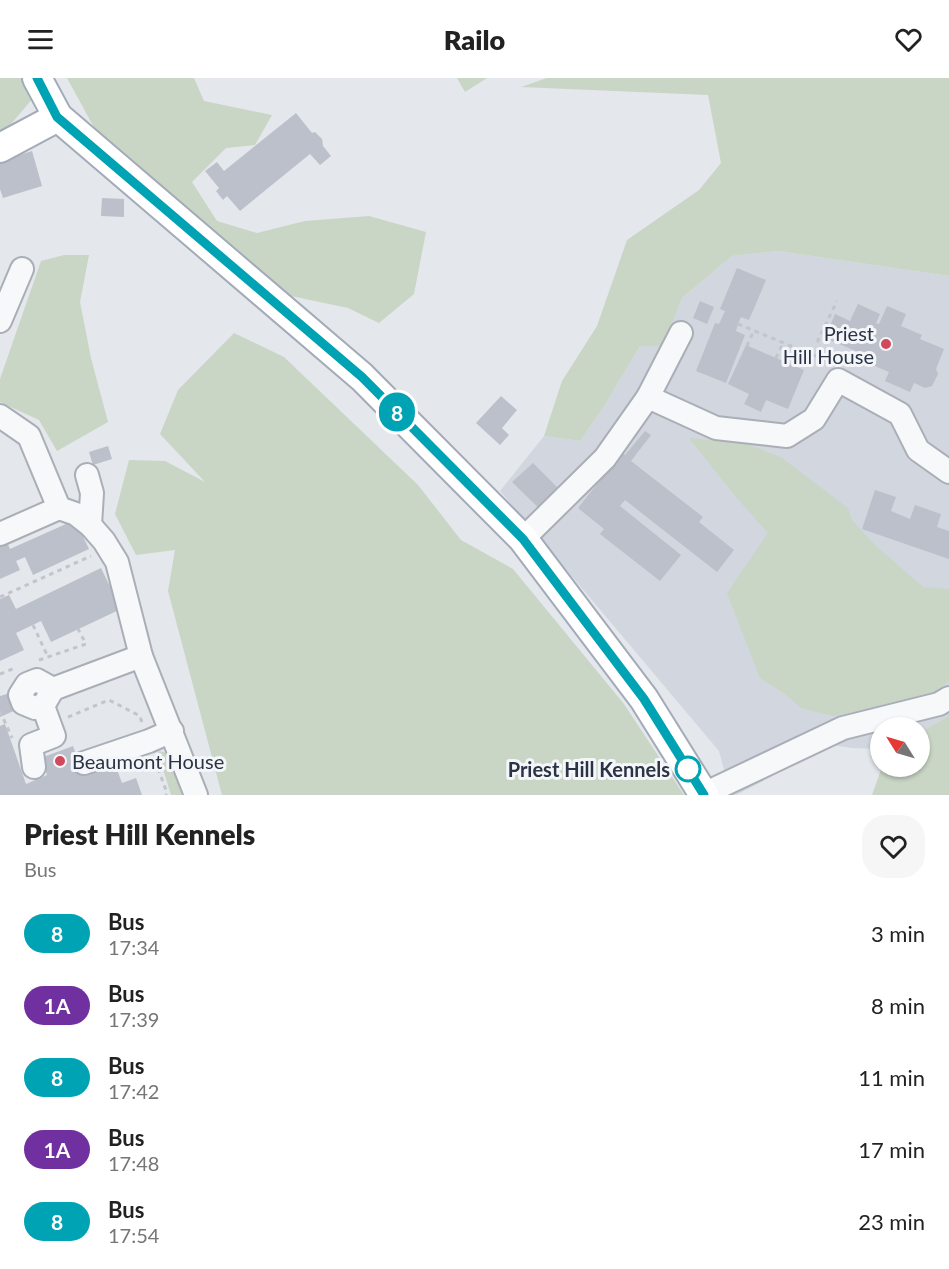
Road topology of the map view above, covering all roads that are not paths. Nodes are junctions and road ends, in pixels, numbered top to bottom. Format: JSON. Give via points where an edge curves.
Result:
{"nodes":[{"id":1,"x":37,"y":78,"type":"edge"},
{"id":2,"x":57,"y":117,"type":"junction"},
{"id":3,"x":0,"y":148,"type":"edge"},
{"id":4,"x":22,"y":268,"type":"dead end"},
{"id":5,"x":0,"y":321,"type":"edge"},
{"id":6,"x":681,"y":333,"type":"dead end"},
{"id":7,"x":648,"y":397,"type":"junction"},
{"id":8,"x":0,"y":416,"type":"edge"},
{"id":9,"x":949,"y":472,"type":"edge"},
{"id":10,"x":87,"y":475,"type":"dead end"},
{"id":11,"x":59,"y":508,"type":"junction"},
{"id":12,"x":90,"y":525,"type":"junction"},
{"id":13,"x":0,"y":534,"type":"edge"},
{"id":14,"x":523,"y":539,"type":"junction"},
{"id":15,"x":141,"y":656,"type":"junction"},
{"id":16,"x":949,"y":698,"type":"edge"},
{"id":17,"x":172,"y":731,"type":"junction"},
{"id":18,"x":84,"y":762,"type":"dead end"},
{"id":19,"x":34,"y":767,"type":"dead end"},
{"id":20,"x":704,"y":794,"type":"edge"},
{"id":21,"x":196,"y":795,"type":"edge"}],
"edges":[{"from":1,"to":2,"type":"main road"},
{"from":2,"to":3,"type":"main road"},
{"from":2,"to":14,"type":"main road","via":[[362,377]]},
{"from":4,"to":5,"type":"lane"},
{"from":6,"to":7,"type":"lane"},
{"from":7,"to":9,"type":"lane","via":[[716,428],[787,436],[814,419],[838,380],[900,414],[918,450]]},
{"from":7,"to":14,"type":"lane","via":[[604,458]]},
{"from":8,"to":11,"type":"lane","via":[[29,436]]},
{"from":10,"to":12,"type":"lane","via":[[92,493]]},
{"from":11,"to":12,"type":"lane"},
{"from":11,"to":13,"type":"lane"},
{"from":12,"to":15,"type":"lane","via":[[117,562]]},
{"from":14,"to":20,"type":"main road","via":[[644,699]]},
{"from":15,"to":17,"type":"lane"},
{"from":15,"to":19,"type":"lane","via":[[48,706],[54,736],[31,745]]},
{"from":16,"to":20,"type":"lane","via":[[939,704],[843,728]]},
{"from":17,"to":18,"type":"lane"},
{"from":17,"to":21,"type":"lane"}]}
